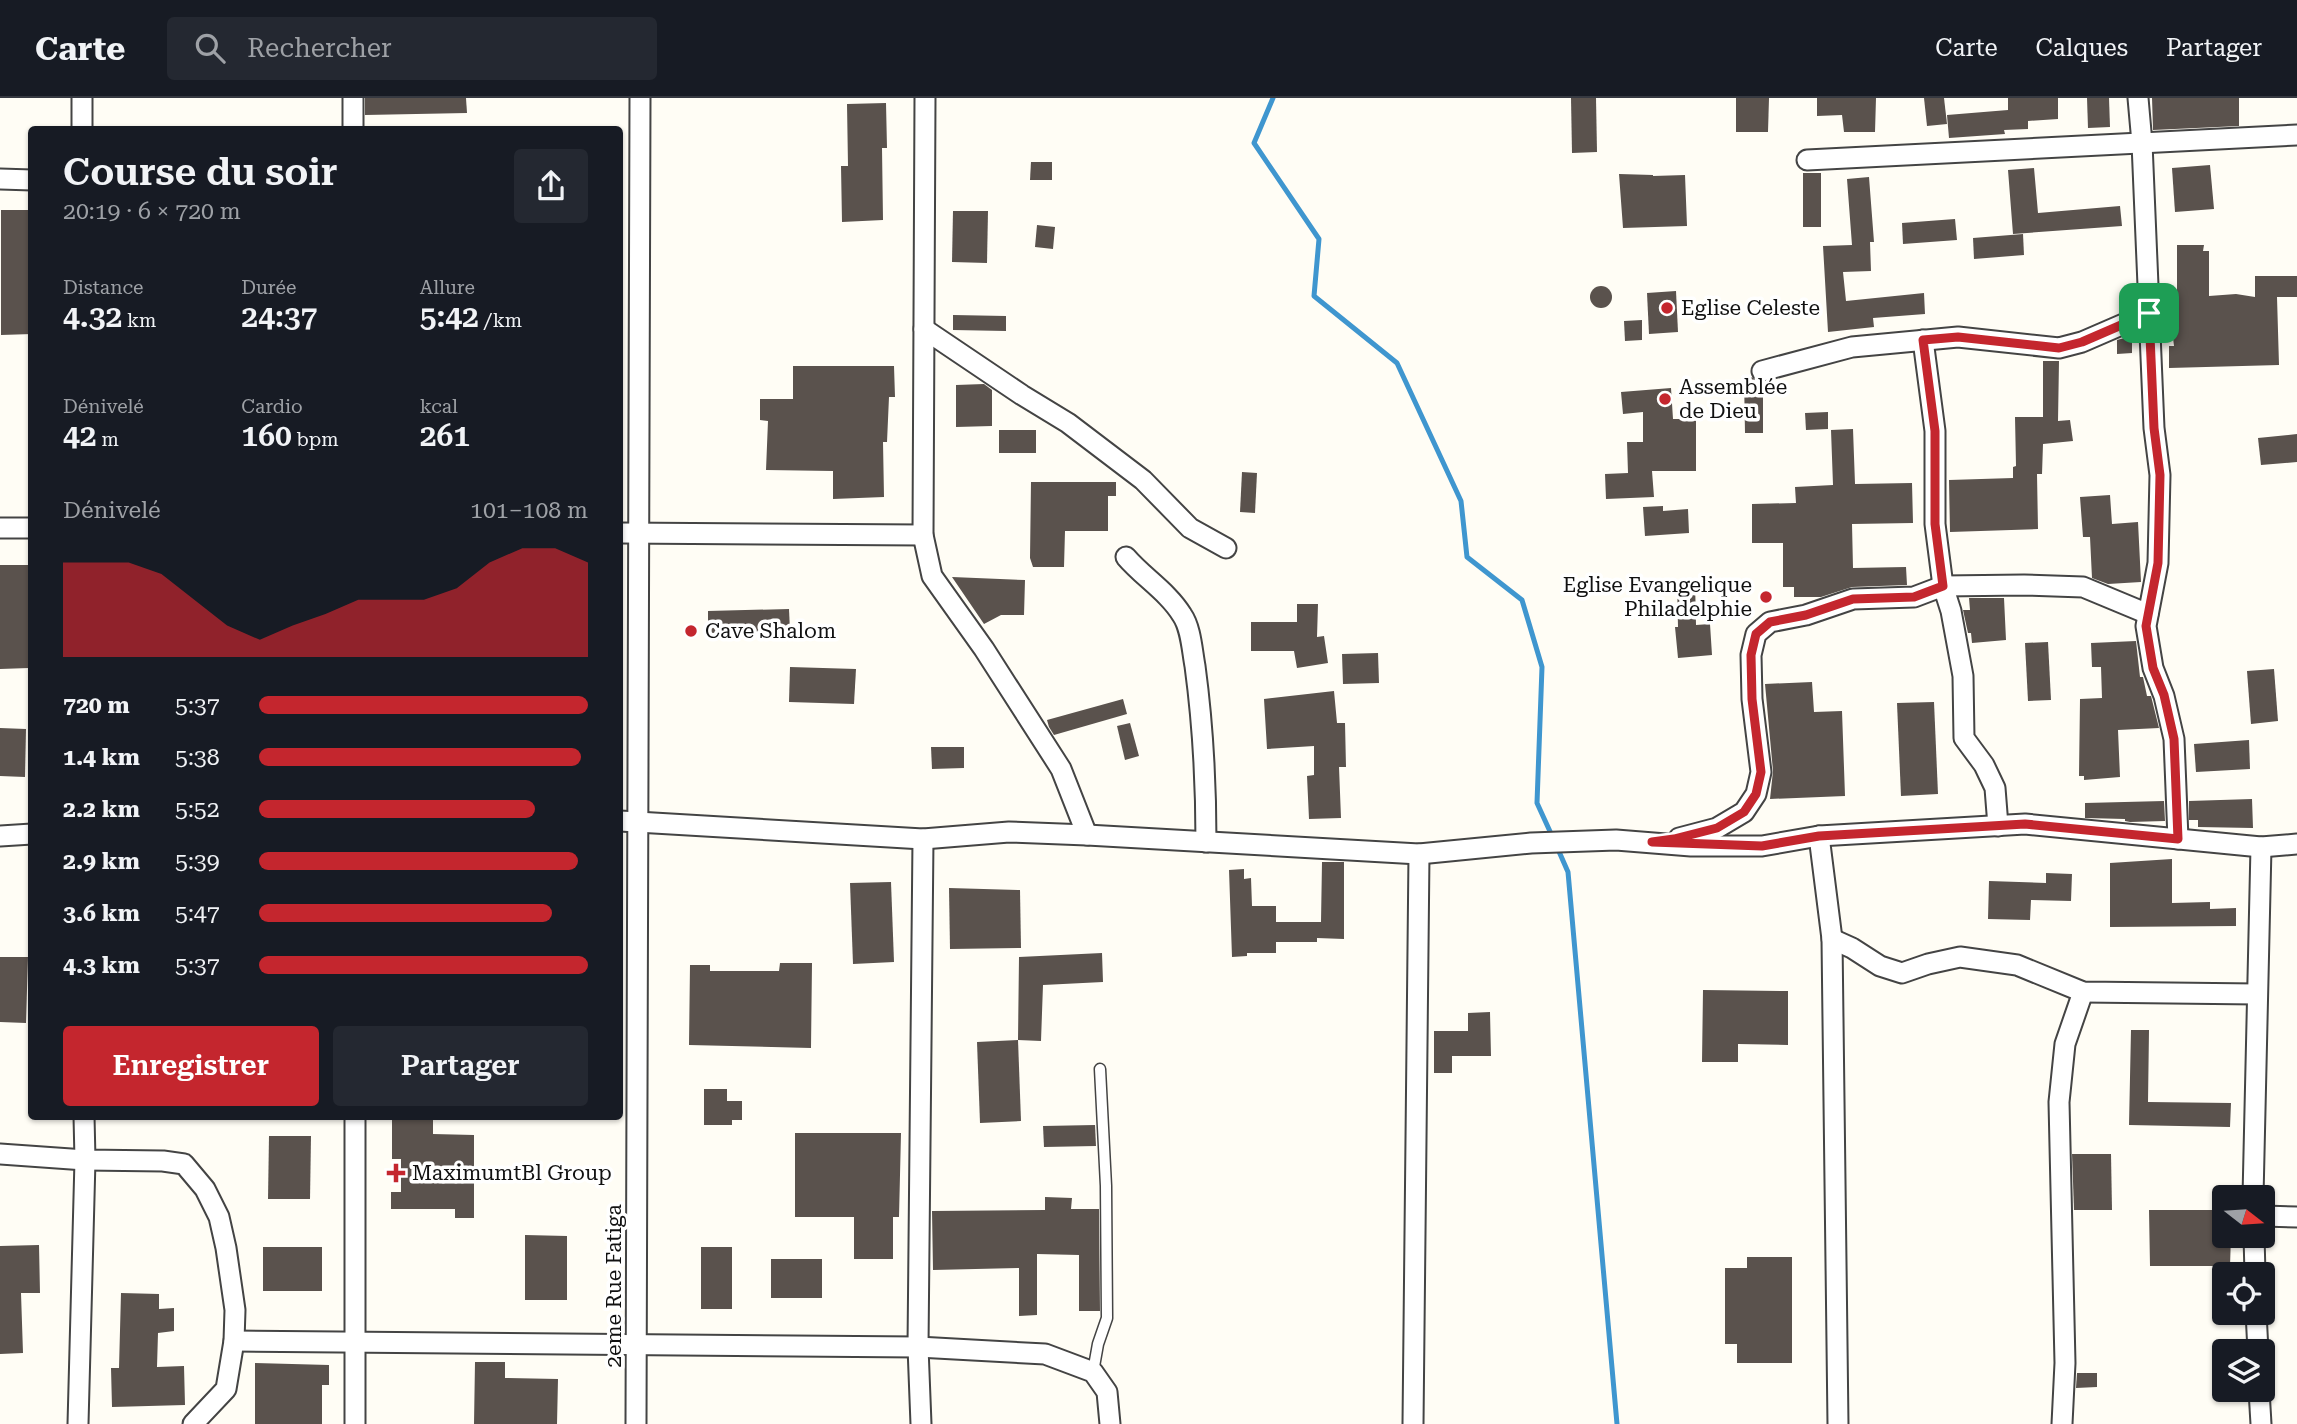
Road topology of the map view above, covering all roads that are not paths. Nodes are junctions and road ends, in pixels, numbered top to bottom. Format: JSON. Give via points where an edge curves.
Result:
{"nodes":[{"id":1,"x":82,"y":98,"type":"edge"},
{"id":2,"x":353,"y":98,"type":"edge"},
{"id":3,"x":640,"y":98,"type":"edge"},
{"id":4,"x":925,"y":98,"type":"edge"},
{"id":5,"x":2138,"y":98,"type":"edge"},
{"id":6,"x":82,"y":126,"type":"edge"},
{"id":7,"x":353,"y":126,"type":"edge"},
{"id":8,"x":2297,"y":135,"type":"edge"},
{"id":9,"x":2142,"y":143,"type":"junction"},
{"id":10,"x":1807,"y":160,"type":"dead end"},
{"id":11,"x":0,"y":179,"type":"edge"},
{"id":12,"x":28,"y":180,"type":"edge"},
{"id":13,"x":2149,"y":313,"type":"junction"},
{"id":14,"x":924,"y":328,"type":"junction"},
{"id":15,"x":1923,"y":340,"type":"junction"},
{"id":16,"x":1762,"y":371,"type":"dead end"},
{"id":17,"x":0,"y":527,"type":"edge"},
{"id":18,"x":28,"y":528,"type":"edge"},
{"id":19,"x":629,"y":533,"type":"edge"},
{"id":20,"x":923,"y":535,"type":"junction"},
{"id":21,"x":1226,"y":548,"type":"dead end"},
{"id":22,"x":1126,"y":558,"type":"dead end"},
{"id":23,"x":1943,"y":586,"type":"junction"},
{"id":24,"x":2148,"y":614,"type":"junction"},
{"id":25,"x":629,"y":822,"type":"edge"},
{"id":26,"x":1998,"y":826,"type":"junction"},
{"id":27,"x":28,"y":834,"type":"edge"},
{"id":28,"x":1087,"y":835,"type":"junction"},
{"id":29,"x":0,"y":836,"type":"edge"},
{"id":30,"x":1819,"y":836,"type":"junction"},
{"id":31,"x":923,"y":839,"type":"junction"},
{"id":32,"x":2178,"y":839,"type":"junction"},
{"id":33,"x":1206,"y":842,"type":"junction"},
{"id":34,"x":1652,"y":842,"type":"junction"},
{"id":35,"x":2297,"y":844,"type":"edge"},
{"id":36,"x":2261,"y":847,"type":"junction"},
{"id":37,"x":1419,"y":854,"type":"junction"},
{"id":38,"x":1832,"y":939,"type":"junction"},
{"id":39,"x":2082,"y":992,"type":"junction"},
{"id":40,"x":2257,"y":994,"type":"junction"},
{"id":41,"x":1100,"y":1069,"type":"dead end"},
{"id":42,"x":84,"y":1120,"type":"edge"},
{"id":43,"x":355,"y":1120,"type":"edge"},
{"id":44,"x":0,"y":1154,"type":"edge"},
{"id":45,"x":85,"y":1160,"type":"junction"},
{"id":46,"x":2253,"y":1185,"type":"edge"},
{"id":47,"x":2275,"y":1216,"type":"edge"},
{"id":48,"x":2297,"y":1217,"type":"edge"},
{"id":49,"x":234,"y":1340,"type":"junction"},
{"id":50,"x":355,"y":1343,"type":"junction"},
{"id":51,"x":637,"y":1343,"type":"junction"},
{"id":52,"x":918,"y":1347,"type":"junction"},
{"id":53,"x":1093,"y":1372,"type":"junction"},
{"id":54,"x":2260,"y":1402,"type":"edge"},
{"id":55,"x":78,"y":1424,"type":"edge"},
{"id":56,"x":193,"y":1424,"type":"edge"},
{"id":57,"x":355,"y":1424,"type":"edge"},
{"id":58,"x":636,"y":1424,"type":"edge"},
{"id":59,"x":921,"y":1424,"type":"edge"},
{"id":60,"x":1110,"y":1424,"type":"edge"},
{"id":61,"x":1413,"y":1424,"type":"edge"},
{"id":62,"x":1838,"y":1424,"type":"edge"},
{"id":63,"x":2062,"y":1424,"type":"edge"},
{"id":64,"x":2261,"y":1424,"type":"edge"}],
"edges":[{"from":1,"to":6,"type":"street"},
{"from":2,"to":7,"type":"street"},
{"from":3,"to":19,"type":"street","name":"2eme Rue Fatiga"},
{"from":4,"to":14,"type":"street"},
{"from":5,"to":9,"type":"street"},
{"from":8,"to":9,"type":"street"},
{"from":9,"to":10,"type":"street"},
{"from":9,"to":13,"type":"street"},
{"from":11,"to":12,"type":"street"},
{"from":13,"to":15,"type":"street","via":[[2059,348],[1958,337]]},
{"from":13,"to":24,"type":"street","via":[[2160,475],[2158,563]]},
{"from":14,"to":20,"type":"street"},
{"from":14,"to":21,"type":"street","via":[[1068,423],[1143,480],[1190,528]]},
{"from":15,"to":16,"type":"street","via":[[1852,347]]},
{"from":15,"to":23,"type":"street","via":[[1935,431],[1935,524]]},
{"from":17,"to":18,"type":"street"},
{"from":19,"to":20,"type":"street"},
{"from":19,"to":25,"type":"street","name":"2eme Rue Fatiga"},
{"from":20,"to":28,"type":"street","via":[[932,576],[1061,769]]},
{"from":22,"to":33,"type":"street","via":[[1184,617],[1201,713]]},
{"from":23,"to":24,"type":"street","via":[[2084,587]]},
{"from":23,"to":26,"type":"street","via":[[1963,676],[1964,738],[1995,788]]},
{"from":23,"to":34,"type":"street","via":[[1914,597],[1853,599],[1770,622],[1756,634],[1751,655],[1761,772],[1756,794],[1744,812],[1717,828]]},
{"from":24,"to":32,"type":"street","via":[[2153,668],[2174,739]]},
{"from":25,"to":31,"type":"street"},
{"from":25,"to":51,"type":"street","name":"2eme Rue Fatiga"},
{"from":26,"to":30,"type":"street"},
{"from":26,"to":32,"type":"street","via":[[2025,824]]},
{"from":27,"to":29,"type":"street"},
{"from":28,"to":31,"type":"street","via":[[1009,832]]},
{"from":28,"to":33,"type":"street"},
{"from":30,"to":34,"type":"street","via":[[1762,846]]},
{"from":30,"to":38,"type":"street"},
{"from":31,"to":52,"type":"street"},
{"from":32,"to":36,"type":"street"},
{"from":33,"to":37,"type":"street"},
{"from":34,"to":37,"type":"street","via":[[1531,843]]},
{"from":35,"to":36,"type":"street"},
{"from":36,"to":40,"type":"street"},
{"from":37,"to":61,"type":"street"},
{"from":38,"to":39,"type":"street","via":[[1880,967],[1902,973],[1960,957],[2017,965]]},
{"from":38,"to":62,"type":"street"},
{"from":39,"to":40,"type":"street"},
{"from":39,"to":63,"type":"street","via":[[2065,1044],[2059,1102],[2065,1363]]},
{"from":40,"to":46,"type":"street"},
{"from":41,"to":53,"type":"lane","via":[[1107,1318]]},
{"from":42,"to":45,"type":"street"},
{"from":43,"to":50,"type":"street"},
{"from":44,"to":45,"type":"street"},
{"from":45,"to":49,"type":"street","via":[[184,1164],[205,1189],[219,1217],[226,1248],[235,1310]]},
{"from":45,"to":55,"type":"street"},
{"from":47,"to":48,"type":"street"},
{"from":49,"to":50,"type":"street"},
{"from":49,"to":56,"type":"street","via":[[226,1389]]},
{"from":50,"to":51,"type":"street"},
{"from":50,"to":57,"type":"street"},
{"from":51,"to":52,"type":"street"},
{"from":51,"to":58,"type":"street","name":"2eme Rue Fatiga"},
{"from":52,"to":53,"type":"street","via":[[1045,1354]]},
{"from":52,"to":59,"type":"street"},
{"from":53,"to":60,"type":"street","via":[[1107,1392]]},
{"from":54,"to":64,"type":"street"}]}
